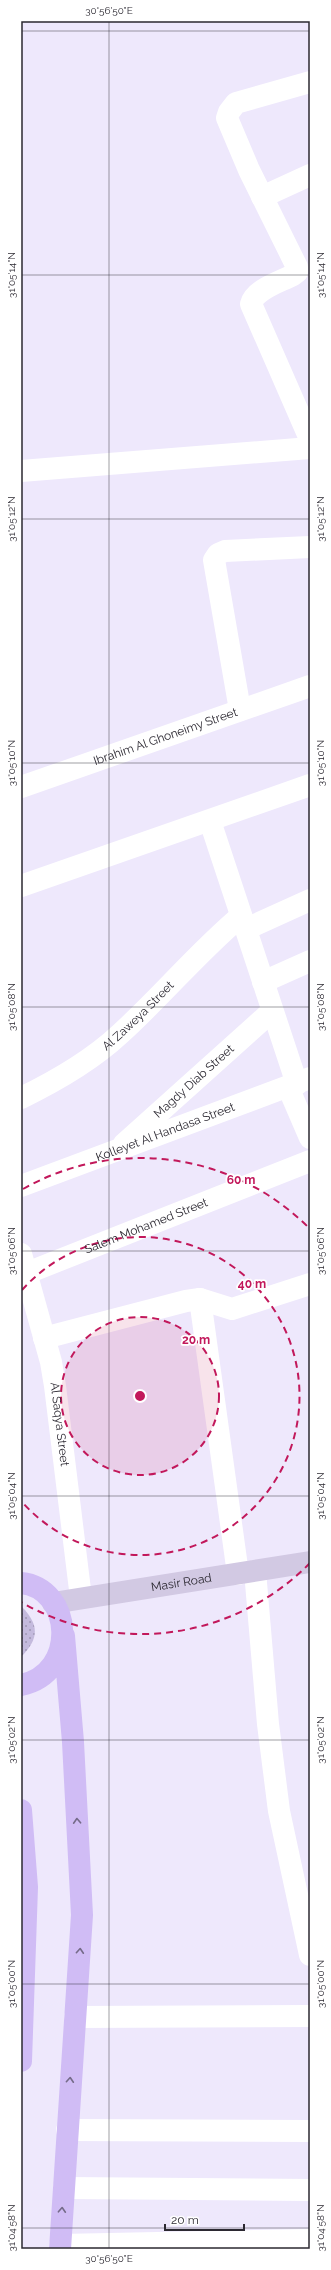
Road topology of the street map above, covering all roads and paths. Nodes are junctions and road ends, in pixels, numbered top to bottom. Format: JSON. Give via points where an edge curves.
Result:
{"nodes":[{"id":1,"x":310,"y":82,"type":"edge"},
{"id":2,"x":310,"y":175,"type":"edge"},
{"id":3,"x":262,"y":197,"type":"junction"},
{"id":4,"x":310,"y":439,"type":"edge"},
{"id":5,"x":310,"y":448,"type":"edge"},
{"id":6,"x":21,"y":471,"type":"edge"},
{"id":7,"x":310,"y":547,"type":"edge"},
{"id":8,"x":310,"y":686,"type":"edge"},
{"id":9,"x":240,"y":710,"type":"junction"},
{"id":10,"x":310,"y":785,"type":"edge"},
{"id":11,"x":21,"y":787,"type":"edge"},
{"id":12,"x":210,"y":821,"type":"junction"},
{"id":13,"x":21,"y":886,"type":"edge"},
{"id":14,"x":310,"y":900,"type":"edge"},
{"id":15,"x":244,"y":922,"type":"junction"},
{"id":16,"x":310,"y":961,"type":"edge"},
{"id":17,"x":263,"y":982,"type":"junction"},
{"id":18,"x":272,"y":1011,"type":"junction"},
{"id":19,"x":298,"y":1083,"type":"edge"},
{"id":20,"x":21,"y":1098,"type":"edge"},
{"id":21,"x":310,"y":1138,"type":"edge"},
{"id":22,"x":116,"y":1152,"type":"junction"},
{"id":23,"x":310,"y":1161,"type":"edge"},
{"id":24,"x":21,"y":1186,"type":"edge"},
{"id":25,"x":24,"y":1264,"type":"edge"},
{"id":26,"x":310,"y":1284,"type":"edge"},
{"id":27,"x":200,"y":1299,"type":"junction"},
{"id":28,"x":44,"y":1338,"type":"junction"},
{"id":29,"x":310,"y":1562,"type":"edge"},
{"id":30,"x":247,"y":1572,"type":"junction"},
{"id":31,"x":21,"y":1583,"type":"edge"},
{"id":32,"x":81,"y":1598,"type":"junction"},
{"id":33,"x":53,"y":1602,"type":"junction"},
{"id":34,"x":64,"y":1636,"type":"junction"},
{"id":35,"x":21,"y":1685,"type":"edge"},
{"id":36,"x":21,"y":1810,"type":"edge"},
{"id":37,"x":310,"y":1955,"type":"edge"},
{"id":38,"x":310,"y":2016,"type":"edge"},
{"id":39,"x":75,"y":2017,"type":"junction"},
{"id":40,"x":21,"y":2061,"type":"edge"},
{"id":41,"x":67,"y":2130,"type":"junction"},
{"id":42,"x":310,"y":2131,"type":"edge"},
{"id":43,"x":64,"y":2188,"type":"junction"},
{"id":44,"x":310,"y":2190,"type":"edge"},
{"id":45,"x":310,"y":2240,"type":"edge"},
{"id":46,"x":60,"y":2247,"type":"edge"}],
"edges":[{"from":1,"to":3,"type":"street","via":[[241,101],[229,112],[229,125]]},
{"from":2,"to":3,"type":"street"},
{"from":3,"to":4,"type":"street","via":[[298,267],[293,275],[258,293],[252,298],[251,304]]},
{"from":5,"to":6,"type":"street"},
{"from":7,"to":9,"type":"street","via":[[225,551],[218,554],[214,560]]},
{"from":8,"to":9,"type":"street","name":"Ibrahim Al Ghoneimy Street"},
{"from":9,"to":11,"type":"street","name":"Ibrahim Al Ghoneimy Street"},
{"from":10,"to":12,"type":"street"},
{"from":12,"to":13,"type":"street"},
{"from":12,"to":15,"type":"street"},
{"from":14,"to":15,"type":"street","name":"Al Zaweya Street"},
{"from":15,"to":17,"type":"street"},
{"from":15,"to":20,"type":"street","name":"Al Zaweya Street","via":[[192,960],[120,1035],[63,1077]]},
{"from":16,"to":17,"type":"street"},
{"from":17,"to":18,"type":"street"},
{"from":18,"to":19,"type":"street"},
{"from":18,"to":22,"type":"street","name":"Magdy Diab Street"},
{"from":19,"to":21,"type":"street"},
{"from":19,"to":22,"type":"street","name":"Kolleyet Al Handasa Street"},
{"from":22,"to":24,"type":"street","name":"Kolleyet Al Handasa Street"},
{"from":23,"to":25,"type":"street","name":"Salem Mohamed Street"},
{"from":25,"to":28,"type":"street","name":"Al Saqya Street"},
{"from":26,"to":27,"type":"street","via":[[232,1308]]},
{"from":27,"to":28,"type":"street"},
{"from":27,"to":30,"type":"street"},
{"from":28,"to":32,"type":"street","name":"Al Saqya Street","via":[[55,1386]]},
{"from":29,"to":30,"type":"street","name":"Masir Road"},
{"from":30,"to":32,"type":"street","name":"Masir Road"},
{"from":30,"to":37,"type":"street","via":[[279,1811]]},
{"from":31,"to":33,"type":"main road","via":[[40,1590]]},
{"from":32,"to":33,"type":"street","name":"Masir Road"},
{"from":33,"to":34,"type":"main road","via":[[61,1618]]},
{"from":34,"to":35,"type":"main road","via":[[59,1655],[47,1672],[31,1683]]},
{"from":39,"to":34,"type":"main road","one_way":true,"via":[[82,1915],[73,1742]]},
{"from":36,"to":40,"type":"main road","via":[[27,1887]]},
{"from":38,"to":39,"type":"street"},
{"from":41,"to":39,"type":"main road","one_way":true},
{"from":41,"to":42,"type":"street"},
{"from":41,"to":43,"type":"main road"},
{"from":43,"to":44,"type":"street"},
{"from":46,"to":43,"type":"main road","one_way":true},
{"from":45,"to":46,"type":"street"}]}
